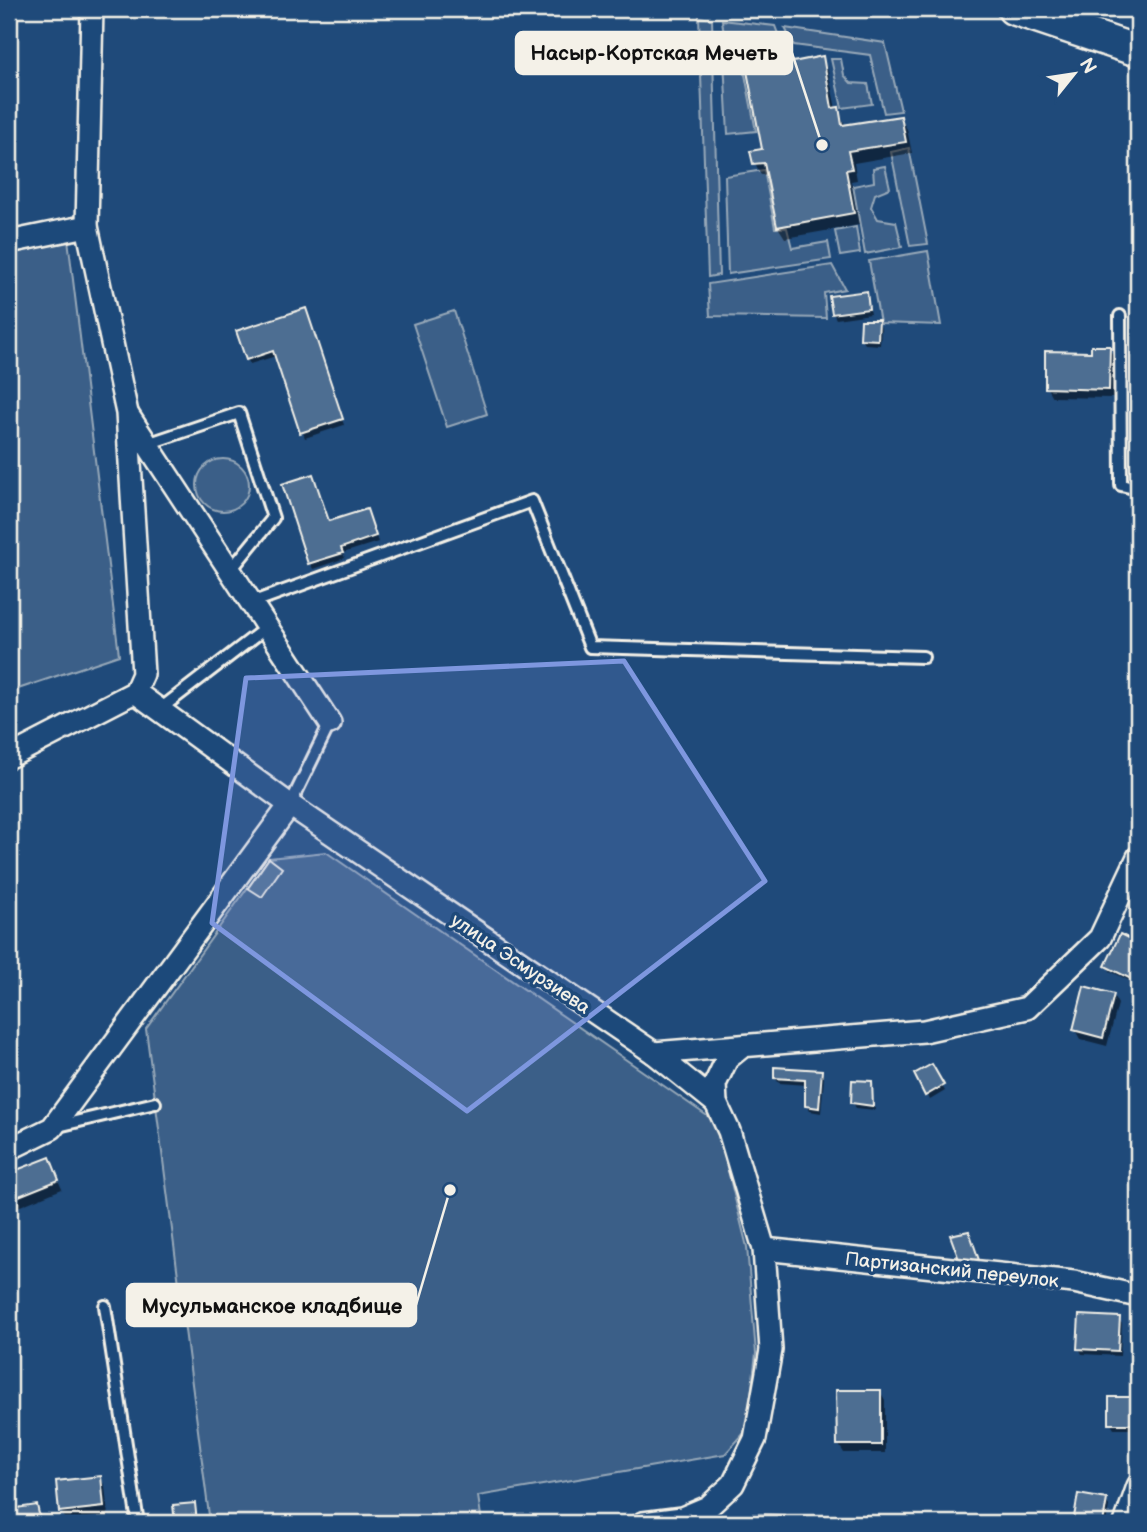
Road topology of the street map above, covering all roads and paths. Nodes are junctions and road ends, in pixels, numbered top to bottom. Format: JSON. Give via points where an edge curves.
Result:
{"nodes":[{"id":1,"x":92,"y":9,"type":"edge"},
{"id":2,"x":1013,"y":9,"type":"edge"},
{"id":3,"x":1138,"y":51,"type":"edge"},
{"id":4,"x":87,"y":226,"type":"junction"},
{"id":5,"x":9,"y":242,"type":"edge"},
{"id":6,"x":1121,"y":316,"type":"dead end"},
{"id":7,"x":127,"y":413,"type":"junction"},
{"id":8,"x":147,"y":443,"type":"junction"},
{"id":9,"x":1138,"y":489,"type":"edge"},
{"id":10,"x":230,"y":571,"type":"junction"},
{"id":11,"x":251,"y":603,"type":"junction"},
{"id":12,"x":267,"y":627,"type":"junction"},
{"id":13,"x":923,"y":657,"type":"dead end"},
{"id":14,"x":135,"y":692,"type":"junction"},
{"id":15,"x":159,"y":710,"type":"junction"},
{"id":16,"x":330,"y":723,"type":"joint"},
{"id":17,"x":9,"y":757,"type":"edge"},
{"id":18,"x":290,"y":805,"type":"junction"},
{"id":19,"x":1138,"y":857,"type":"edge"},
{"id":20,"x":743,"y":1046,"type":"junction"},
{"id":21,"x":653,"y":1053,"type":"junction"},
{"id":22,"x":155,"y":1103,"type":"dead end"},
{"id":23,"x":716,"y":1103,"type":"junction"},
{"id":24,"x":52,"y":1128,"type":"junction"},
{"id":25,"x":9,"y":1149,"type":"edge"},
{"id":26,"x":764,"y":1249,"type":"junction"},
{"id":27,"x":1138,"y":1296,"type":"edge"},
{"id":28,"x":105,"y":1306,"type":"dead end"},
{"id":29,"x":1138,"y":1486,"type":"edge"},
{"id":30,"x":138,"y":1523,"type":"edge"},
{"id":31,"x":643,"y":1523,"type":"edge"},
{"id":32,"x":1125,"y":1523,"type":"edge"}],
"edges":[{"from":1,"to":4,"type":"street"},
{"from":2,"to":3,"type":"street"},
{"from":4,"to":5,"type":"street"},
{"from":4,"to":7,"type":"street"},
{"from":6,"to":9,"type":"lane","via":[[1121,485]]},
{"from":7,"to":8,"type":"street"},
{"from":7,"to":14,"type":"street","via":[[143,674]]},
{"from":8,"to":10,"type":"street"},
{"from":8,"to":10,"type":"lane","via":[[239,413],[273,518]]},
{"from":10,"to":11,"type":"street"},
{"from":11,"to":12,"type":"street"},
{"from":11,"to":13,"type":"lane","via":[[532,501],[590,647]]},
{"from":12,"to":15,"type":"lane"},
{"from":12,"to":16,"type":"street"},
{"from":14,"to":15,"type":"street","name":"улица Эсмурзиева"},
{"from":14,"to":17,"type":"street"},
{"from":15,"to":18,"type":"street","name":"улица Эсмурзиева"},
{"from":16,"to":18,"type":"lane"},
{"from":18,"to":21,"type":"street","name":"улица Эсмурзиева"},
{"from":18,"to":24,"type":"street"},
{"from":19,"to":20,"type":"street","via":[[1100,938],[1027,1007],[924,1031]]},
{"from":20,"to":21,"type":"street"},
{"from":20,"to":23,"type":"street","via":[[720,1071]]},
{"from":21,"to":23,"type":"street","name":"улица Эсмурзиева"},
{"from":22,"to":24,"type":"lane"},
{"from":23,"to":26,"type":"street","via":[[729,1131]]},
{"from":24,"to":25,"type":"street"},
{"from":26,"to":27,"type":"street","name":"Партизанский переулок","via":[[1074,1282]]},
{"from":26,"to":31,"type":"street","via":[[771,1350],[755,1439],[733,1484],[708,1507],[682,1518]]},
{"from":28,"to":30,"type":"lane"},
{"from":29,"to":32,"type":"street"}]}
